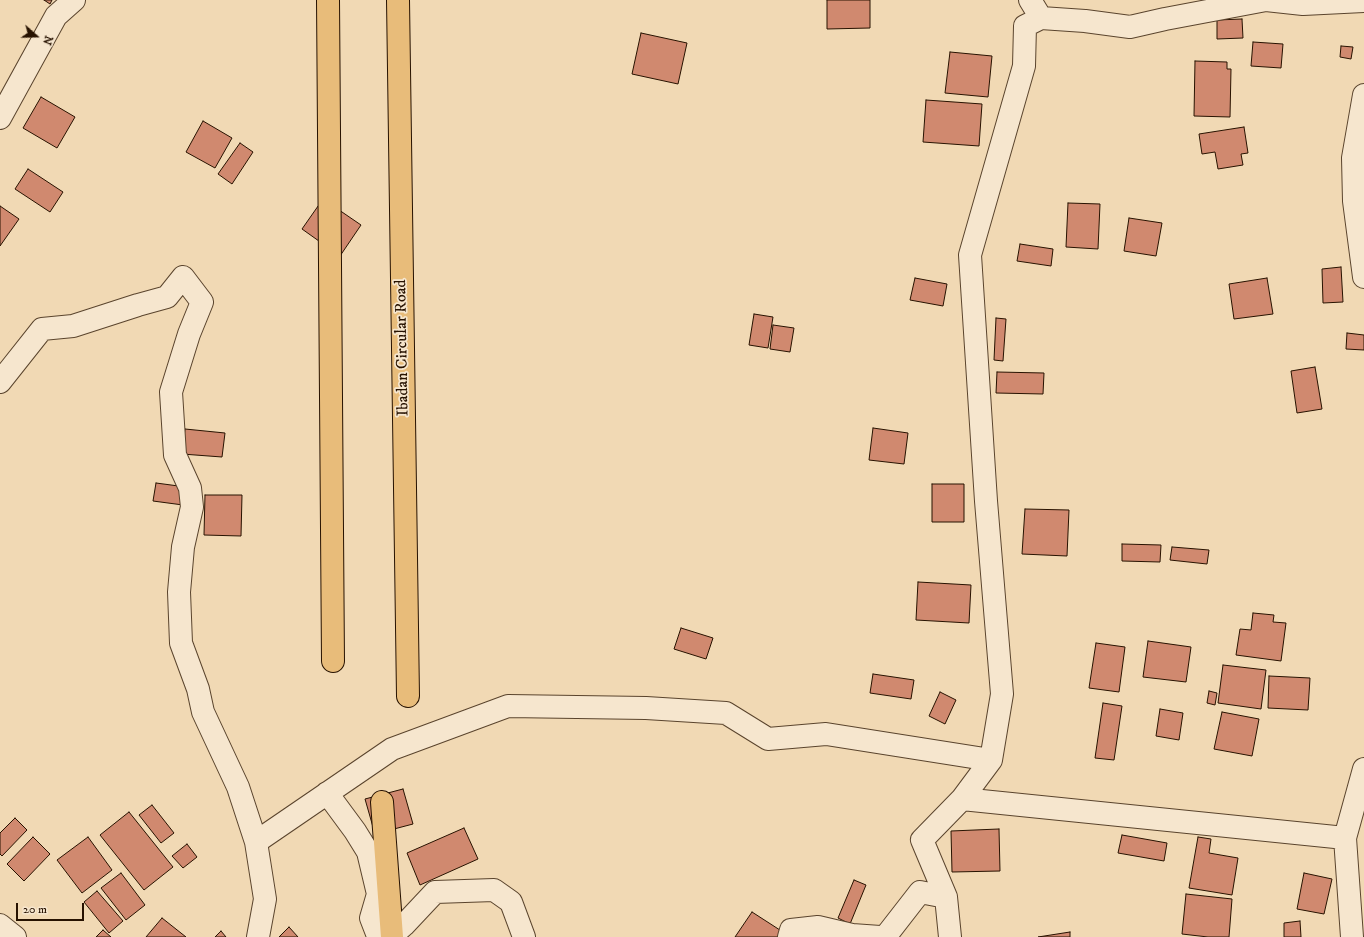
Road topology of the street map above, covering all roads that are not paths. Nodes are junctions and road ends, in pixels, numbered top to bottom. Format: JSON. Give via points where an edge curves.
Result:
{"nodes":[{"id":1,"x":74,"y":0,"type":"edge"},
{"id":2,"x":328,"y":0,"type":"edge"},
{"id":3,"x":398,"y":0,"type":"edge"},
{"id":4,"x":1030,"y":0,"type":"edge"},
{"id":5,"x":1364,"y":1,"type":"edge"},
{"id":6,"x":1041,"y":18,"type":"junction"},
{"id":7,"x":1364,"y":95,"type":"edge"},
{"id":8,"x":0,"y":118,"type":"edge"},
{"id":9,"x":1364,"y":278,"type":"edge"},
{"id":10,"x":0,"y":382,"type":"edge"},
{"id":11,"x":333,"y":660,"type":"dead end"},
{"id":12,"x":408,"y":696,"type":"dead end"},
{"id":13,"x":991,"y":760,"type":"junction"},
{"id":14,"x":1364,"y":769,"type":"edge"},
{"id":15,"x":327,"y":793,"type":"junction"},
{"id":16,"x":962,"y":799,"type":"junction"},
{"id":17,"x":382,"y":802,"type":"dead end"},
{"id":18,"x":1345,"y":838,"type":"junction"},
{"id":19,"x":256,"y":842,"type":"junction"},
{"id":20,"x":946,"y":897,"type":"junction"},
{"id":21,"x":0,"y":926,"type":"edge"},
{"id":22,"x":14,"y":937,"type":"edge"},
{"id":23,"x":258,"y":937,"type":"edge"},
{"id":24,"x":385,"y":937,"type":"edge"},
{"id":25,"x":391,"y":937,"type":"edge"},
{"id":26,"x":524,"y":937,"type":"edge"},
{"id":27,"x":789,"y":937,"type":"edge"},
{"id":28,"x":880,"y":937,"type":"edge"},
{"id":29,"x":885,"y":937,"type":"edge"},
{"id":30,"x":950,"y":937,"type":"edge"},
{"id":31,"x":1352,"y":937,"type":"edge"}],
"edges":[{"from":1,"to":8,"type":"street","via":[[56,16]]},
{"from":2,"to":11,"type":"highway"},
{"from":3,"to":12,"type":"highway","name":"Ibadan Circular Road"},
{"from":4,"to":6,"type":"street"},
{"from":5,"to":6,"type":"street","via":[[1303,4],[1266,0],[1130,27]]},
{"from":6,"to":13,"type":"street","via":[[1025,26],[1024,66],[970,255],[1002,694]]},
{"from":7,"to":9,"type":"street","via":[[1353,158],[1354,201]]},
{"from":10,"to":19,"type":"street","via":[[42,329],[73,326],[167,297],[183,276],[202,302],[171,392],[175,455],[190,488],[192,507],[182,547],[179,592],[181,643],[198,689],[203,712],[238,787]]},
{"from":13,"to":15,"type":"street","via":[[826,734],[768,739],[726,713],[646,708],[508,706],[392,748]]},
{"from":13,"to":16,"type":"street"},
{"from":14,"to":18,"type":"street"},
{"from":15,"to":19,"type":"street"},
{"from":15,"to":24,"type":"street","via":[[368,852],[378,894],[371,918],[378,936]]},
{"from":16,"to":18,"type":"street"},
{"from":16,"to":20,"type":"street","via":[[922,840]]},
{"from":17,"to":25,"type":"highway"},
{"from":18,"to":31,"type":"street"},
{"from":19,"to":23,"type":"street","via":[[264,899]]},
{"from":20,"to":29,"type":"street","via":[[920,892]]},
{"from":20,"to":30,"type":"street"},
{"from":21,"to":22,"type":"street"},
{"from":25,"to":26,"type":"street","via":[[435,892],[494,890],[511,902]]},
{"from":27,"to":28,"type":"street","via":[[791,930],[818,927],[852,935]]}]}
